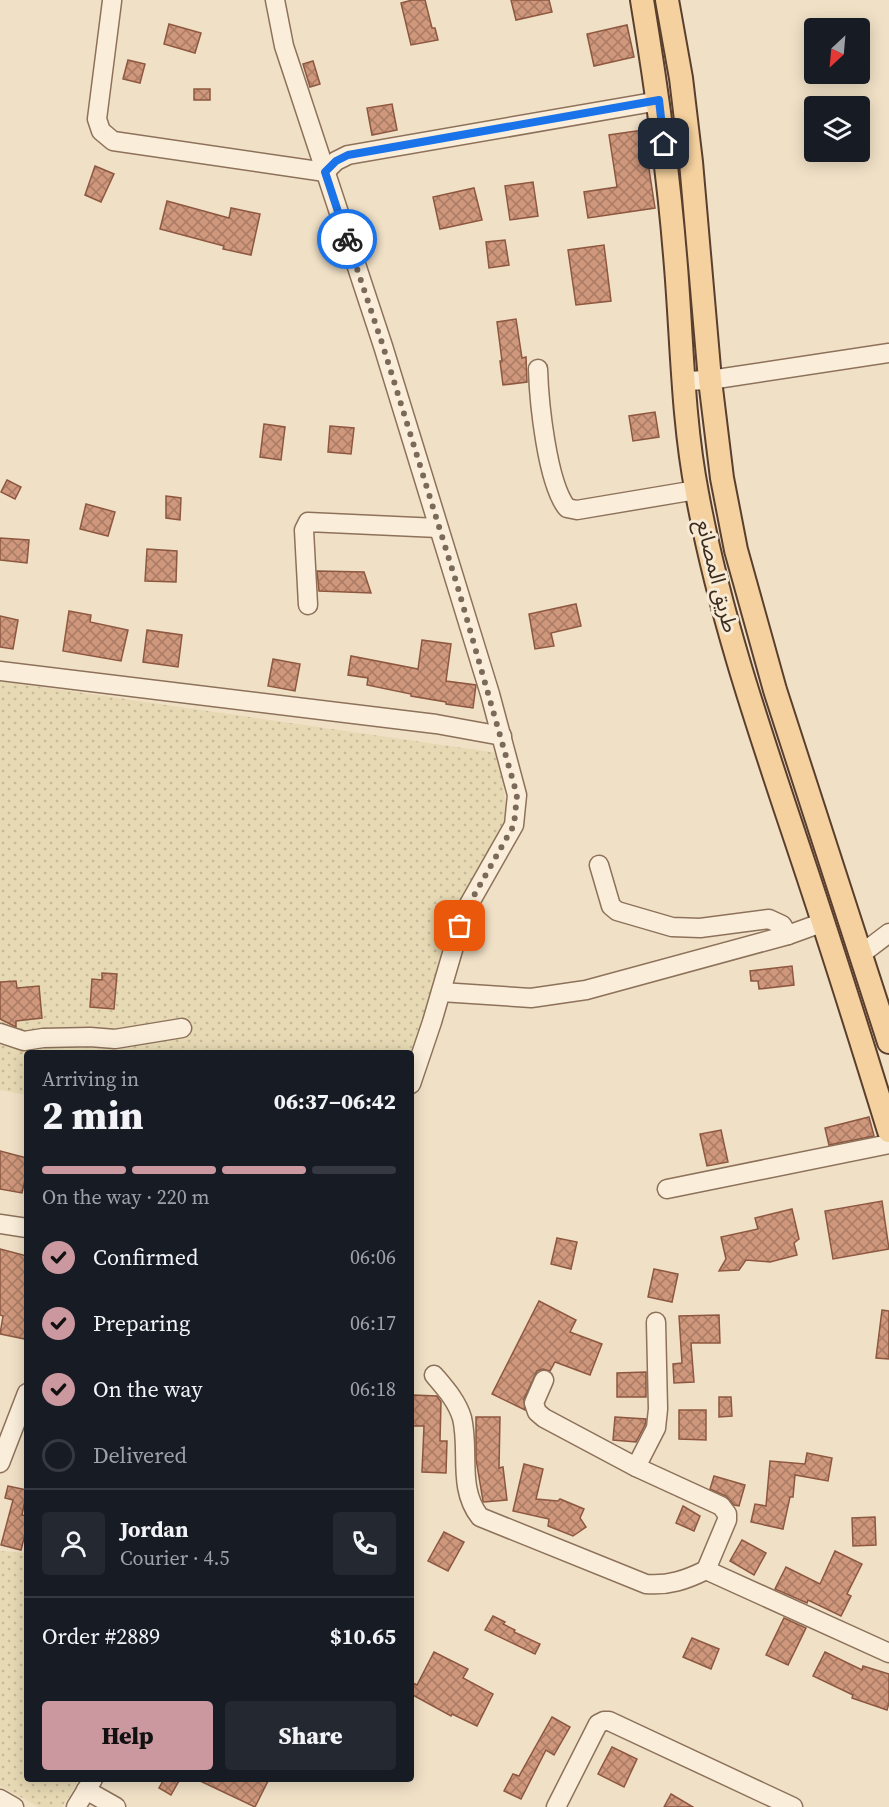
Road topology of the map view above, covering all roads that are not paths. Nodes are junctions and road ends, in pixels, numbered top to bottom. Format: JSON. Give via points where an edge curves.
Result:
{"nodes":[{"id":1,"x":275,"y":0,"type":"edge"},
{"id":2,"x":642,"y":0,"type":"edge"},
{"id":3,"x":667,"y":0,"type":"edge"},
{"id":4,"x":112,"y":1,"type":"edge"},
{"id":5,"x":659,"y":100,"type":"junction"},
{"id":6,"x":325,"y":172,"type":"junction"},
{"id":7,"x":889,"y":353,"type":"edge"},
{"id":8,"x":538,"y":369,"type":"dead end"},
{"id":9,"x":710,"y":380,"type":"junction"},
{"id":10,"x":684,"y":381,"type":"junction"},
{"id":11,"x":696,"y":490,"type":"junction"},
{"id":12,"x":438,"y":528,"type":"junction"},
{"id":13,"x":308,"y":605,"type":"dead end"},
{"id":14,"x":0,"y":671,"type":"edge"},
{"id":15,"x":502,"y":736,"type":"junction"},
{"id":16,"x":599,"y":865,"type":"dead end"},
{"id":17,"x":824,"y":922,"type":"junction"},
{"id":18,"x":889,"y":933,"type":"edge"},
{"id":19,"x":788,"y":935,"type":"junction"},
{"id":20,"x":860,"y":955,"type":"junction"},
{"id":21,"x":441,"y":992,"type":"junction"},
{"id":22,"x":182,"y":1028,"type":"dead end"},
{"id":23,"x":0,"y":1033,"type":"edge"},
{"id":24,"x":889,"y":1042,"type":"edge"},
{"id":25,"x":414,"y":1075,"type":"edge"},
{"id":26,"x":889,"y":1131,"type":"edge"},
{"id":27,"x":889,"y":1144,"type":"edge"},
{"id":28,"x":667,"y":1189,"type":"dead end"},
{"id":29,"x":0,"y":1224,"type":"edge"},
{"id":30,"x":24,"y":1228,"type":"edge"},
{"id":31,"x":656,"y":1322,"type":"dead end"},
{"id":32,"x":434,"y":1376,"type":"dead end"},
{"id":33,"x":544,"y":1380,"type":"dead end"},
{"id":34,"x":24,"y":1401,"type":"edge"},
{"id":35,"x":0,"y":1463,"type":"edge"},
{"id":36,"x":636,"y":1467,"type":"junction"},
{"id":37,"x":706,"y":1570,"type":"junction"},
{"id":38,"x":889,"y":1653,"type":"edge"},
{"id":39,"x":89,"y":1785,"type":"edge"},
{"id":40,"x":0,"y":1799,"type":"edge"},
{"id":41,"x":756,"y":1800,"type":"edge"},
{"id":42,"x":15,"y":1807,"type":"edge"},
{"id":43,"x":76,"y":1807,"type":"edge"},
{"id":44,"x":116,"y":1807,"type":"edge"},
{"id":45,"x":556,"y":1807,"type":"edge"},
{"id":46,"x":793,"y":1807,"type":"edge"}],
"edges":[{"from":1,"to":6,"type":"street","via":[[284,46]]},
{"from":2,"to":5,"type":"main road","name":"طريق المصانع"},
{"from":3,"to":9,"type":"main road","name":"طريق المصانع","via":[[691,162]]},
{"from":4,"to":6,"type":"street","via":[[97,119],[101,131],[113,141]]},
{"from":5,"to":6,"type":"street","via":[[348,155]]},
{"from":5,"to":10,"type":"main road","name":"طريق المصانع"},
{"from":6,"to":12,"type":"street"},
{"from":7,"to":9,"type":"street"},
{"from":8,"to":11,"type":"street","via":[[549,460],[560,500],[567,508],[577,510]]},
{"from":9,"to":10,"type":"street"},
{"from":9,"to":20,"type":"main road","name":"طريق المصانع","via":[[736,550],[775,690]]},
{"from":10,"to":11,"type":"main road","name":"طريق المصانع"},
{"from":11,"to":17,"type":"main road","name":"طريق المصانع","via":[[710,558],[749,699]]},
{"from":12,"to":13,"type":"street","via":[[308,522],[304,530]]},
{"from":12,"to":15,"type":"street"},
{"from":14,"to":15,"type":"street","via":[[436,724]]},
{"from":15,"to":21,"type":"street","via":[[517,795],[514,825],[468,906]]},
{"from":16,"to":19,"type":"street","via":[[611,906],[617,911],[672,927],[700,928],[769,919],[782,925]]},
{"from":17,"to":19,"type":"street"},
{"from":17,"to":26,"type":"main road","name":"طريق المصانع"},
{"from":18,"to":20,"type":"street"},
{"from":19,"to":21,"type":"street","via":[[586,990],[531,998]]},
{"from":20,"to":24,"type":"main road","name":"طريق المصانع"},
{"from":21,"to":25,"type":"street"},
{"from":22,"to":23,"type":"street","via":[[115,1039],[24,1041]]},
{"from":27,"to":28,"type":"street"},
{"from":29,"to":30,"type":"street"},
{"from":31,"to":36,"type":"street","via":[[656,1428]]},
{"from":32,"to":37,"type":"street","via":[[450,1393],[461,1416],[467,1494],[480,1516],[646,1584],[673,1583]]},
{"from":33,"to":36,"type":"street","via":[[534,1403],[537,1412]]},
{"from":34,"to":35,"type":"street"},
{"from":36,"to":37,"type":"street","via":[[721,1506],[727,1514]]},
{"from":37,"to":38,"type":"street"},
{"from":39,"to":43,"type":"street"},
{"from":39,"to":44,"type":"street"},
{"from":40,"to":42,"type":"street"},
{"from":41,"to":45,"type":"street","via":[[604,1721],[598,1725]]},
{"from":41,"to":46,"type":"street"}]}
